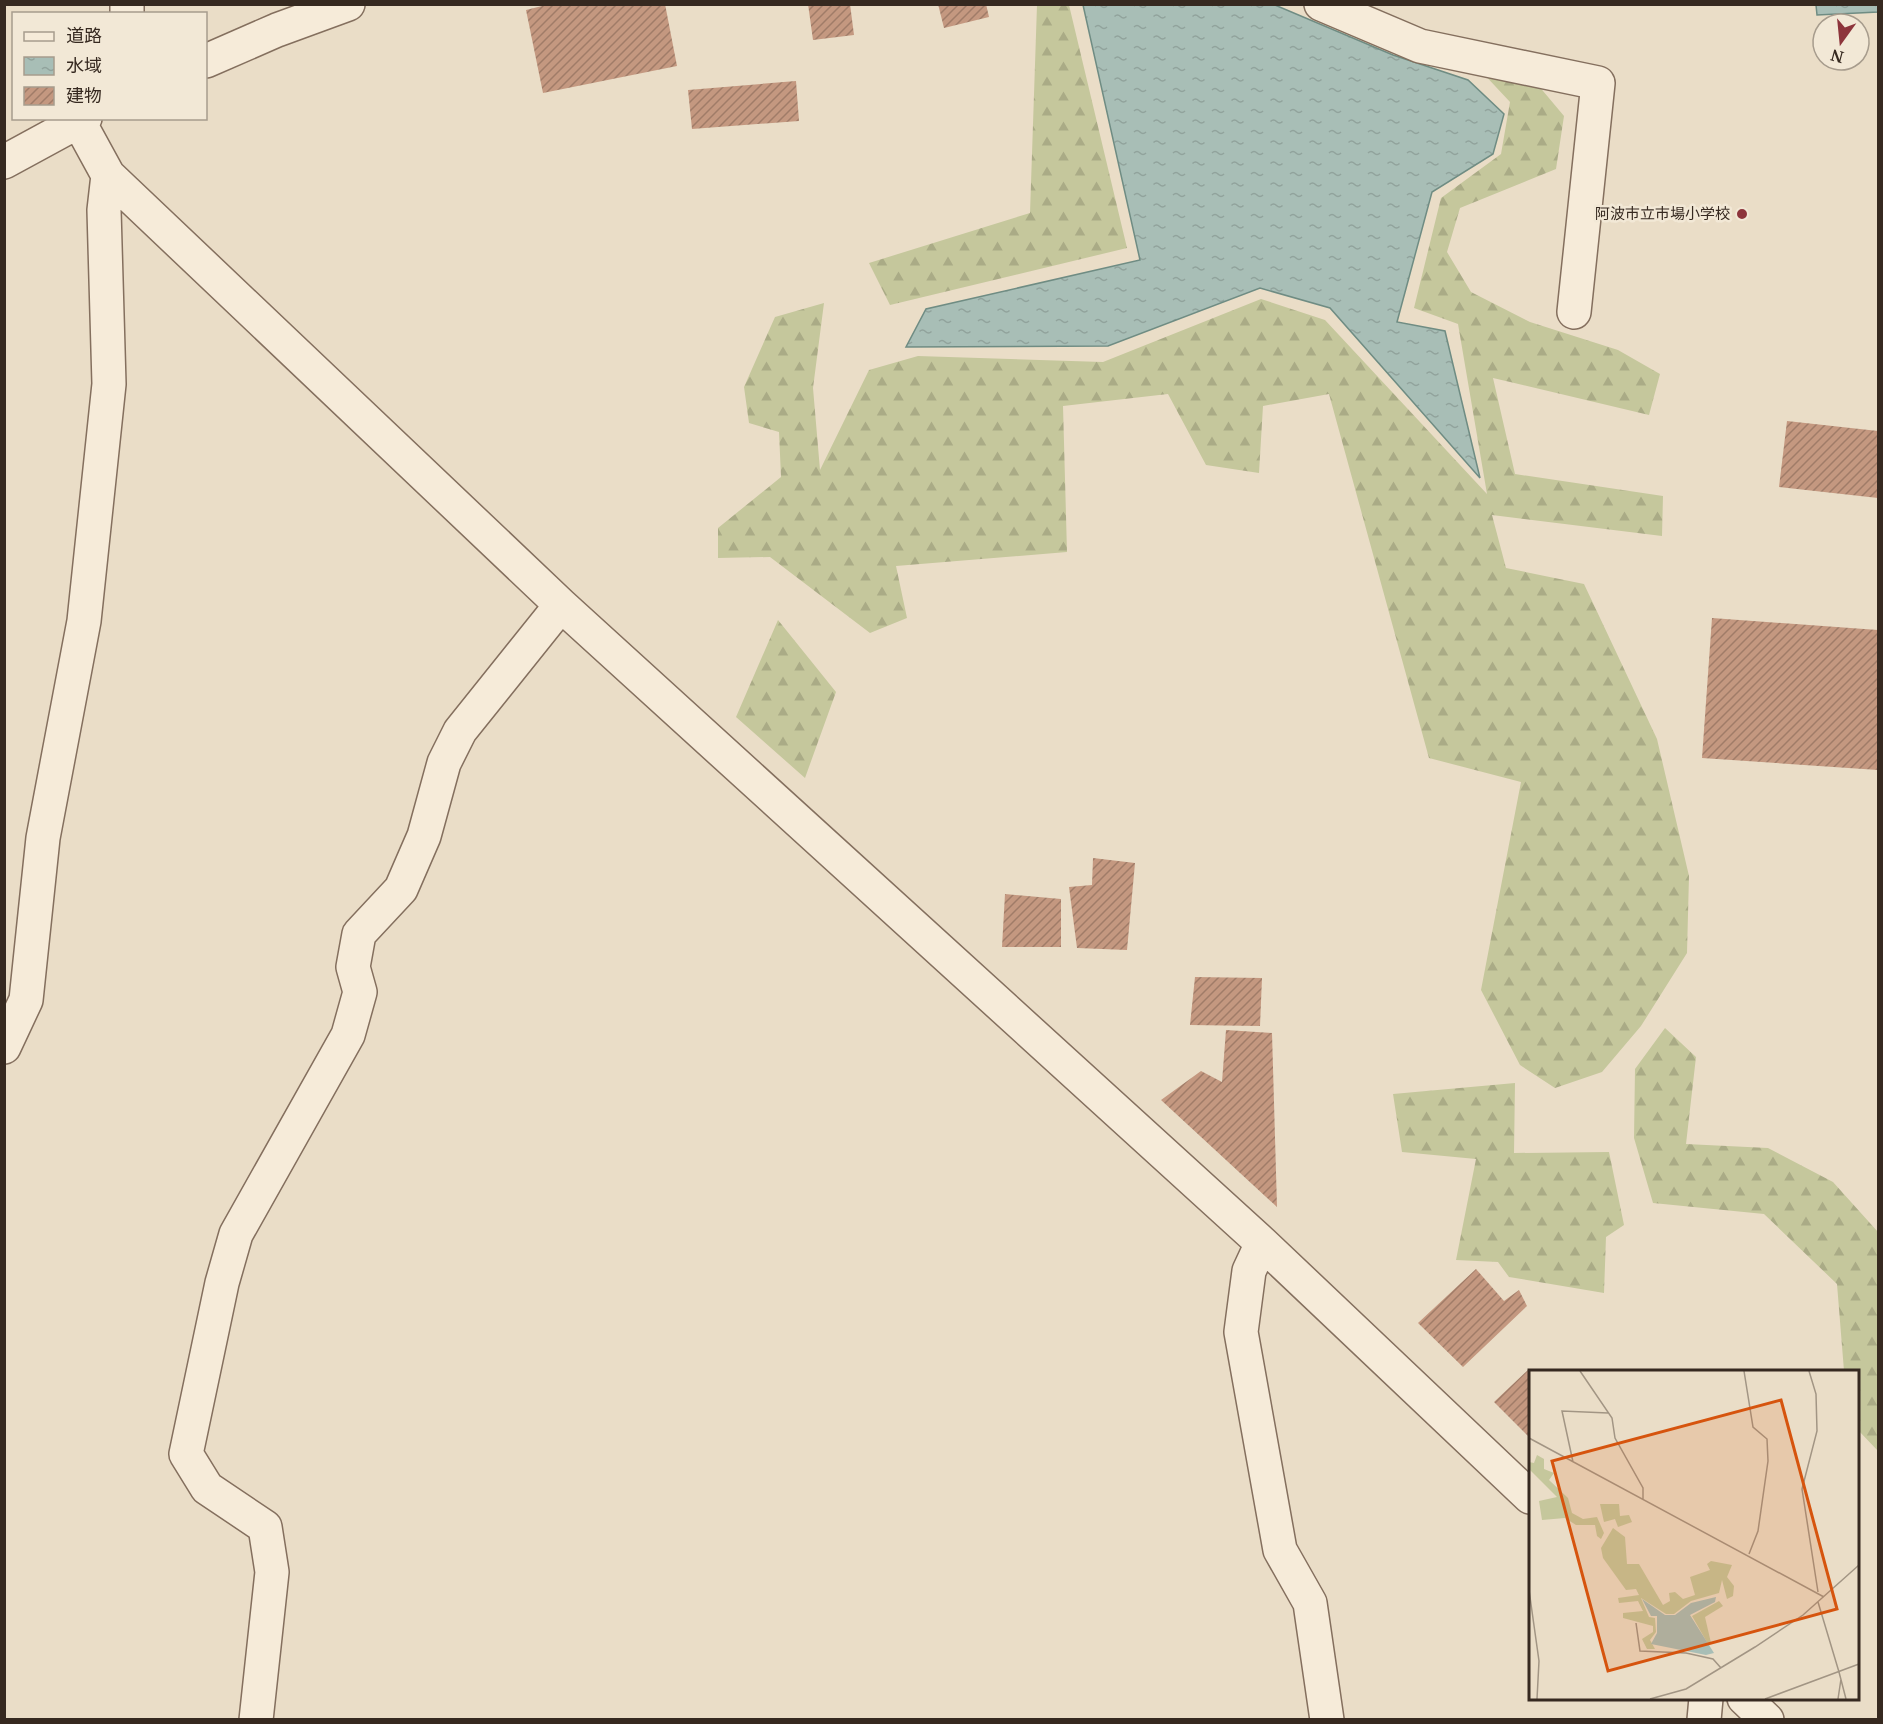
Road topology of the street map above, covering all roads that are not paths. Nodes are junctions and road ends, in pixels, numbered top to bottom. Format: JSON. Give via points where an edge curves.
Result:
{"nodes":[{"id":1,"x":348,"y":4,"type":"edge"},
{"id":2,"x":1321,"y":4,"type":"edge"},
{"id":3,"x":207,"y":61,"type":"edge"},
{"id":4,"x":82,"y":120,"type":"edge"},
{"id":5,"x":4,"y":162,"type":"edge"},
{"id":6,"x":108,"y":175,"type":"junction"},
{"id":7,"x":1574,"y":312,"type":"dead end"},
{"id":8,"x":561,"y":605,"type":"junction"},
{"id":9,"x":4,"y":1047,"type":"edge"},
{"id":10,"x":1262,"y":1243,"type":"junction"},
{"id":11,"x":1529,"y":1496,"type":"edge"},
{"id":12,"x":1706,"y":1700,"type":"edge"},
{"id":13,"x":1746,"y":1700,"type":"edge"},
{"id":14,"x":256,"y":1719,"type":"edge"},
{"id":15,"x":1327,"y":1719,"type":"edge"},
{"id":16,"x":1704,"y":1719,"type":"edge"},
{"id":17,"x":1767,"y":1719,"type":"edge"}],
"edges":[{"from":1,"to":3,"type":"street"},
{"from":2,"to":7,"type":"street","via":[[1420,46],[1598,83]]},
{"from":4,"to":5,"type":"street"},
{"from":4,"to":6,"type":"street"},
{"from":6,"to":8,"type":"street"},
{"from":6,"to":9,"type":"street","via":[[104,210],[109,384],[84,621],[43,838],[26,1000]]},
{"from":8,"to":10,"type":"street"},
{"from":8,"to":14,"type":"street","via":[[460,731],[444,762],[424,836],[400,890],[359,934],[353,967],[360,992],[348,1035],[236,1234],[222,1283],[186,1454],[207,1488],[265,1527],[272,1572]]},
{"from":10,"to":11,"type":"street"},
{"from":10,"to":15,"type":"street","via":[[1248,1271],[1241,1332],[1281,1550],[1310,1603]]},
{"from":12,"to":16,"type":"street"},
{"from":13,"to":17,"type":"street"}]}
